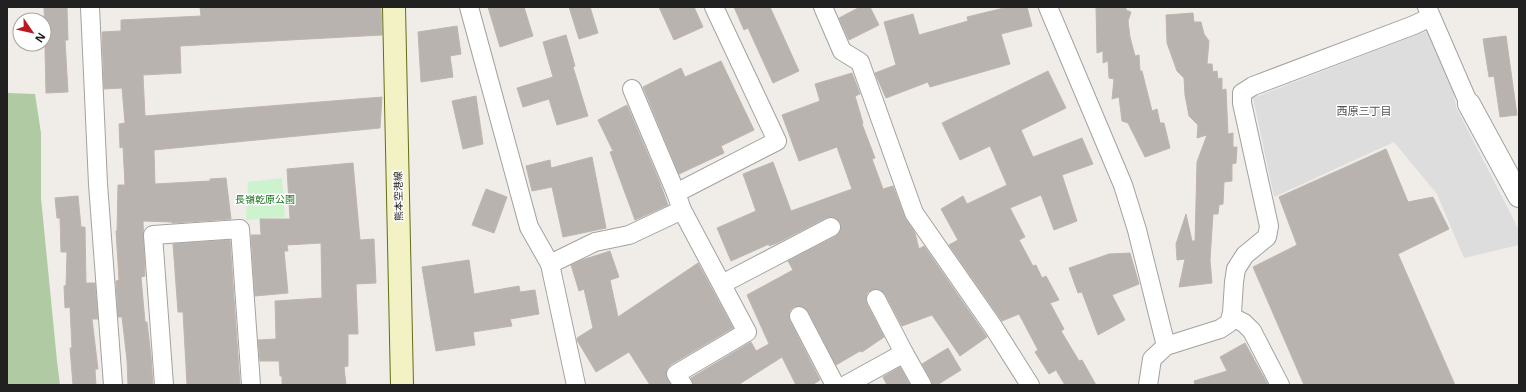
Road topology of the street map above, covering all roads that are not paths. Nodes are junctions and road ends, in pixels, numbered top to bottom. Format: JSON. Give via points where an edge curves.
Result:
{"nodes":[{"id":1,"x":90,"y":7,"type":"edge"},
{"id":2,"x":394,"y":7,"type":"edge"},
{"id":3,"x":469,"y":7,"type":"edge"},
{"id":4,"x":714,"y":7,"type":"edge"},
{"id":5,"x":823,"y":7,"type":"edge"},
{"id":6,"x":1048,"y":7,"type":"edge"},
{"id":7,"x":1429,"y":12,"type":"edge"},
{"id":8,"x":632,"y":88,"type":"dead end"},
{"id":9,"x":1469,"y":104,"type":"joint"},
{"id":10,"x":676,"y":193,"type":"junction"},
{"id":11,"x":1519,"y":196,"type":"edge"},
{"id":12,"x":682,"y":210,"type":"junction"},
{"id":13,"x":831,"y":227,"type":"dead end"},
{"id":14,"x":550,"y":264,"type":"junction"},
{"id":15,"x":722,"y":284,"type":"junction"},
{"id":16,"x":876,"y":299,"type":"dead end"},
{"id":17,"x":799,"y":316,"type":"dead end"},
{"id":18,"x":1232,"y":317,"type":"junction"},
{"id":19,"x":1166,"y":346,"type":"junction"},
{"id":20,"x":904,"y":353,"type":"junction"},
{"id":21,"x":113,"y":385,"type":"edge"},
{"id":22,"x":164,"y":385,"type":"edge"},
{"id":23,"x":251,"y":385,"type":"edge"},
{"id":24,"x":402,"y":385,"type":"edge"},
{"id":25,"x":576,"y":385,"type":"edge"},
{"id":26,"x":682,"y":385,"type":"edge"},
{"id":27,"x":835,"y":385,"type":"edge"},
{"id":28,"x":846,"y":385,"type":"edge"},
{"id":29,"x":922,"y":385,"type":"edge"},
{"id":30,"x":1030,"y":385,"type":"edge"},
{"id":31,"x":1148,"y":385,"type":"edge"},
{"id":32,"x":1280,"y":385,"type":"edge"}],
"edges":[{"from":1,"to":21,"type":"street","via":[[98,184]]},
{"from":2,"to":24,"type":"main road","name":"熊本空港線"},
{"from":3,"to":14,"type":"street","via":[[529,227]]},
{"from":4,"to":10,"type":"street","via":[[776,141]]},
{"from":5,"to":30,"type":"street","via":[[842,51],[860,62],[914,213],[992,325]]},
{"from":6,"to":19,"type":"street","via":[[1123,185]]},
{"from":7,"to":9,"type":"street"},
{"from":7,"to":18,"type":"street","via":[[1414,25],[1253,86],[1242,93],[1269,230],[1267,237],[1245,255],[1236,269]]},
{"from":8,"to":10,"type":"street"},
{"from":9,"to":11,"type":"street"},
{"from":10,"to":12,"type":"street"},
{"from":12,"to":14,"type":"street","via":[[629,235],[595,242]]},
{"from":12,"to":15,"type":"street"},
{"from":13,"to":15,"type":"street"},
{"from":14,"to":25,"type":"street"},
{"from":15,"to":26,"type":"street","via":[[747,332],[676,374]]},
{"from":16,"to":20,"type":"street"},
{"from":17,"to":27,"type":"street"},
{"from":18,"to":19,"type":"street","via":[[1226,327]]},
{"from":18,"to":32,"type":"street","via":[[1244,322],[1252,331]]},
{"from":19,"to":31,"type":"street","via":[[1152,359]]},
{"from":20,"to":28,"type":"street"},
{"from":20,"to":29,"type":"street"},
{"from":22,"to":23,"type":"street","via":[[153,235],[240,229]]}]}
